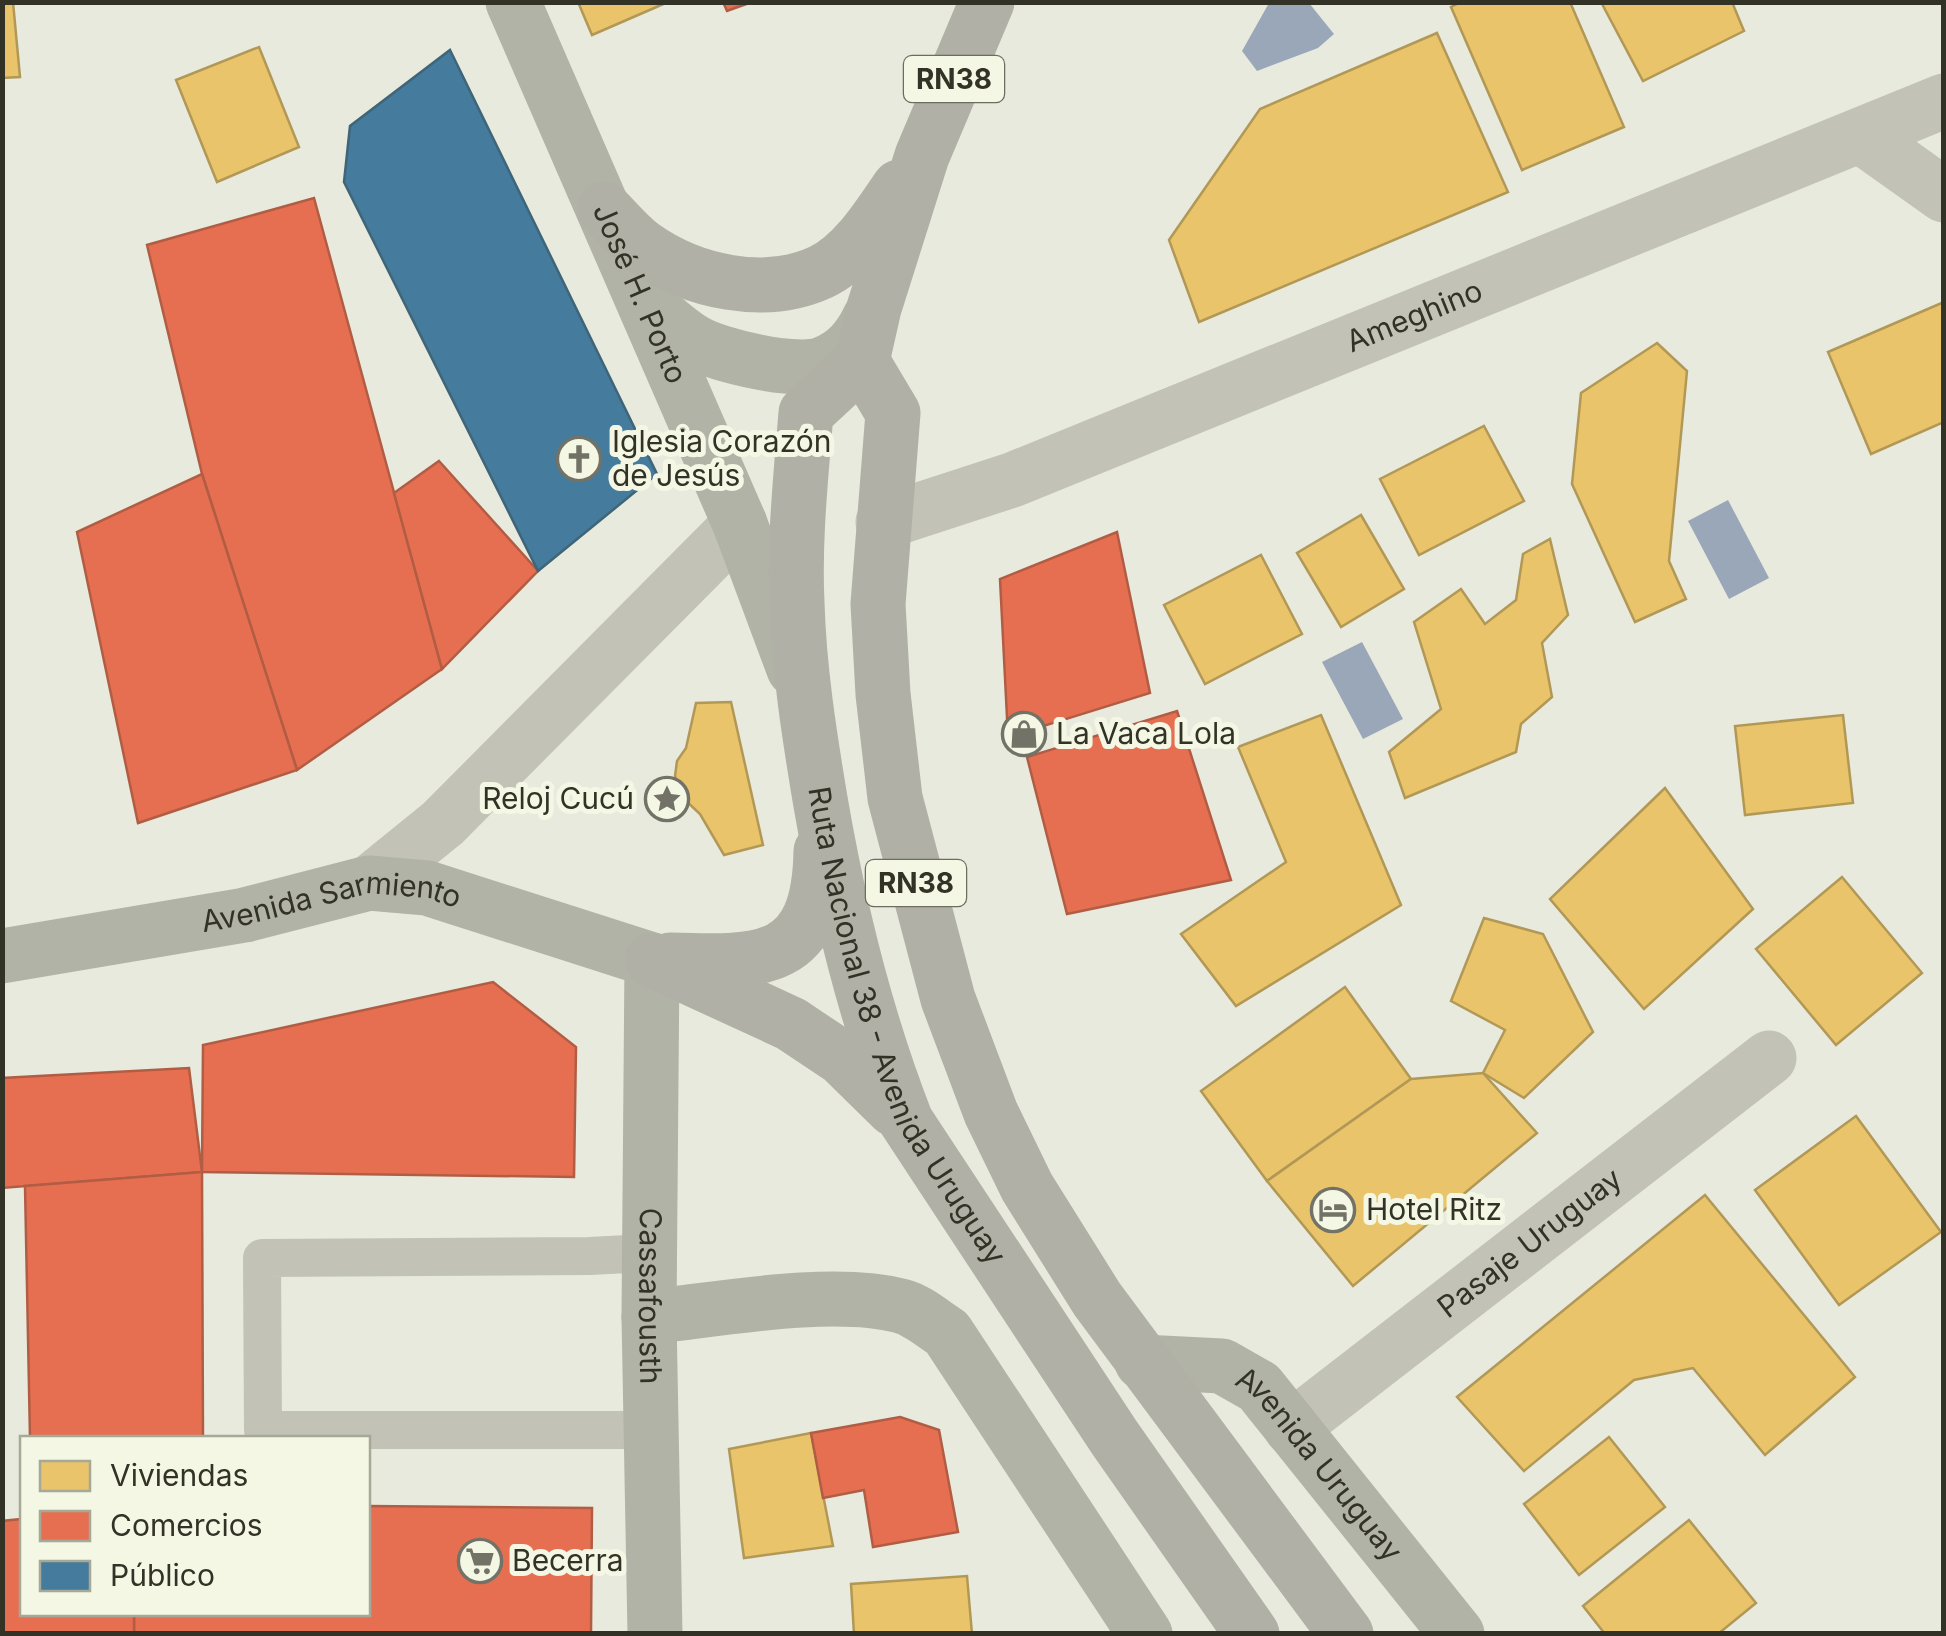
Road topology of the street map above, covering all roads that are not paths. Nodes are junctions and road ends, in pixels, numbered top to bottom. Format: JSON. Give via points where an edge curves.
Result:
{"nodes":[{"id":1,"x":513,"y":2,"type":"edge"},
{"id":2,"x":987,"y":2,"type":"edge"},
{"id":3,"x":1944,"y":101,"type":"edge"},
{"id":4,"x":1861,"y":136,"type":"junction"},
{"id":5,"x":922,"y":156,"type":"junction"},
{"id":6,"x":1944,"y":196,"type":"edge"},
{"id":7,"x":604,"y":210,"type":"junction"},
{"id":8,"x":644,"y":302,"type":"junction"},
{"id":9,"x":874,"y":308,"type":"junction"},
{"id":10,"x":862,"y":362,"type":"junction"},
{"id":11,"x":883,"y":522,"type":"junction"},
{"id":12,"x":740,"y":524,"type":"junction"},
{"id":13,"x":802,"y":696,"type":"junction"},
{"id":14,"x":822,"y":810,"type":"junction"},
{"id":15,"x":370,"y":883,"type":"junction"},
{"id":16,"x":2,"y":956,"type":"edge"},
{"id":17,"x":652,"y":960,"type":"junction"},
{"id":18,"x":1769,"y":1058,"type":"dead end"},
{"id":19,"x":906,"y":1121,"type":"junction"},
{"id":20,"x":649,"y":1252,"type":"junction"},
{"id":21,"x":1097,"y":1299,"type":"junction"},
{"id":22,"x":648,"y":1317,"type":"junction"},
{"id":23,"x":1142,"y":1362,"type":"junction"},
{"id":24,"x":1291,"y":1428,"type":"junction"},
{"id":25,"x":652,"y":1430,"type":"junction"},
{"id":26,"x":655,"y":1634,"type":"edge"},
{"id":27,"x":1145,"y":1634,"type":"edge"},
{"id":28,"x":1252,"y":1634,"type":"edge"},
{"id":29,"x":1346,"y":1634,"type":"edge"},
{"id":30,"x":1457,"y":1634,"type":"edge"}],
"edges":[{"from":1,"to":7,"type":"main road","name":"José H. Porto"},
{"from":2,"to":5,"type":"main road","number":"RN38"},
{"from":3,"to":4,"type":"street","name":"Ameghino"},
{"from":4,"to":6,"type":"street"},
{"from":4,"to":11,"type":"street","name":"Ameghino","via":[[1012,480]]},
{"from":5,"to":7,"type":"main road","via":[[851,248],[823,272],[784,283],[719,281],[680,268],[642,247]]},
{"from":5,"to":9,"type":"main road","number":"RN38"},
{"from":7,"to":8,"type":"main road","name":"José H. Porto"},
{"from":8,"to":9,"type":"main road","via":[[694,342],[735,358],[818,366],[862,335]]},
{"from":8,"to":12,"type":"main road","name":"José H. Porto"},
{"from":9,"to":10,"type":"main road","number":"RN38"},
{"from":10,"to":11,"type":"main road","name":"Ruta Nacional 38 - Avenida Uruguay","number":"RN38","via":[[893,413]]},
{"from":10,"to":13,"type":"main road","name":"Ruta Nacional 38 - Avenida Uruguay","number":"RN38","via":[[806,413],[796,601]]},
{"from":11,"to":21,"type":"main road","name":"Ruta Nacional 38 - Avenida Uruguay","number":"RN38","via":[[883,694],[895,798],[921,904],[992,1114],[1027,1187]]},
{"from":12,"to":13,"type":"main road","name":"José H. Porto"},
{"from":12,"to":15,"type":"street","via":[[443,823]]},
{"from":13,"to":14,"type":"main road","name":"Ruta Nacional 38 - Avenida Uruguay","number":"RN38"},
{"from":14,"to":17,"type":"main road","via":[[820,883],[796,940],[776,953],[726,962]]},
{"from":14,"to":19,"type":"main road","name":"Ruta Nacional 38 - Avenida Uruguay","number":"RN38","via":[[855,971]]},
{"from":15,"to":16,"type":"main road","name":"Avenida Sarmiento","via":[[245,915]]},
{"from":15,"to":17,"type":"main road","name":"Avenida Sarmiento","via":[[426,888]]},
{"from":17,"to":19,"type":"main road","via":[[790,1024],[842,1058]]},
{"from":17,"to":20,"type":"main road","name":"Cassafousth"},
{"from":18,"to":24,"type":"street","name":"Pasaje Uruguay"},
{"from":19,"to":21,"type":"main road","via":[[978,1170]]},
{"from":19,"to":28,"type":"main road","name":"Ruta Nacional 38 - Avenida Uruguay","number":"RN38"},
{"from":20,"to":22,"type":"main road","name":"Cassafousth"},
{"from":20,"to":25,"type":"lane","via":[[262,1258],[263,1430]]},
{"from":21,"to":23,"type":"main road","name":"Ruta Nacional 38 - Avenida Uruguay","number":"RN38"},
{"from":22,"to":25,"type":"main road","name":"Cassafousth"},
{"from":22,"to":27,"type":"main road","via":[[863,1298],[906,1307],[948,1333]]},
{"from":23,"to":24,"type":"main road","name":"Avenida Uruguay","via":[[1222,1366],[1258,1387]]},
{"from":23,"to":29,"type":"main road","name":"Ruta Nacional 38 - Avenida Uruguay","number":"RN38"},
{"from":24,"to":30,"type":"main road","name":"Avenida Uruguay"},
{"from":25,"to":26,"type":"main road","name":"Cassafousth"}]}
